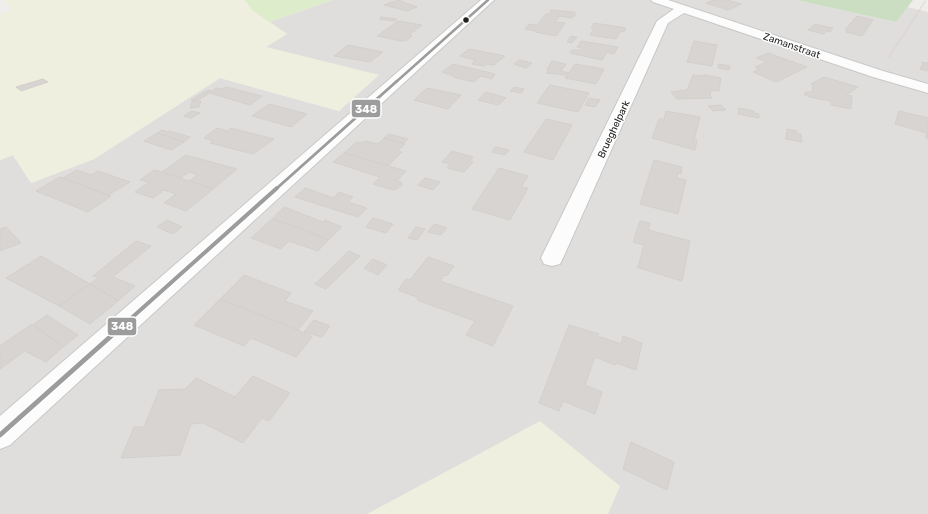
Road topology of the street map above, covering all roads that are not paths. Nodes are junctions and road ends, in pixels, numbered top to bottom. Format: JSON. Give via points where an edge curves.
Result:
{"nodes":[{"id":1,"x":488,"y":0,"type":"edge"},
{"id":2,"x":657,"y":0,"type":"edge"},
{"id":3,"x":683,"y":9,"type":"junction"},
{"id":4,"x":928,"y":89,"type":"edge"},
{"id":5,"x":552,"y":258,"type":"dead end"},
{"id":6,"x":0,"y":435,"type":"edge"}],
"edges":[{"from":1,"to":6,"type":"street"},
{"from":2,"to":3,"type":"street","name":"Zamanstraat"},
{"from":3,"to":4,"type":"street","name":"Zamanstraat"},
{"from":3,"to":5,"type":"street","name":"Brueghelpark","via":[[663,21]]}]}
